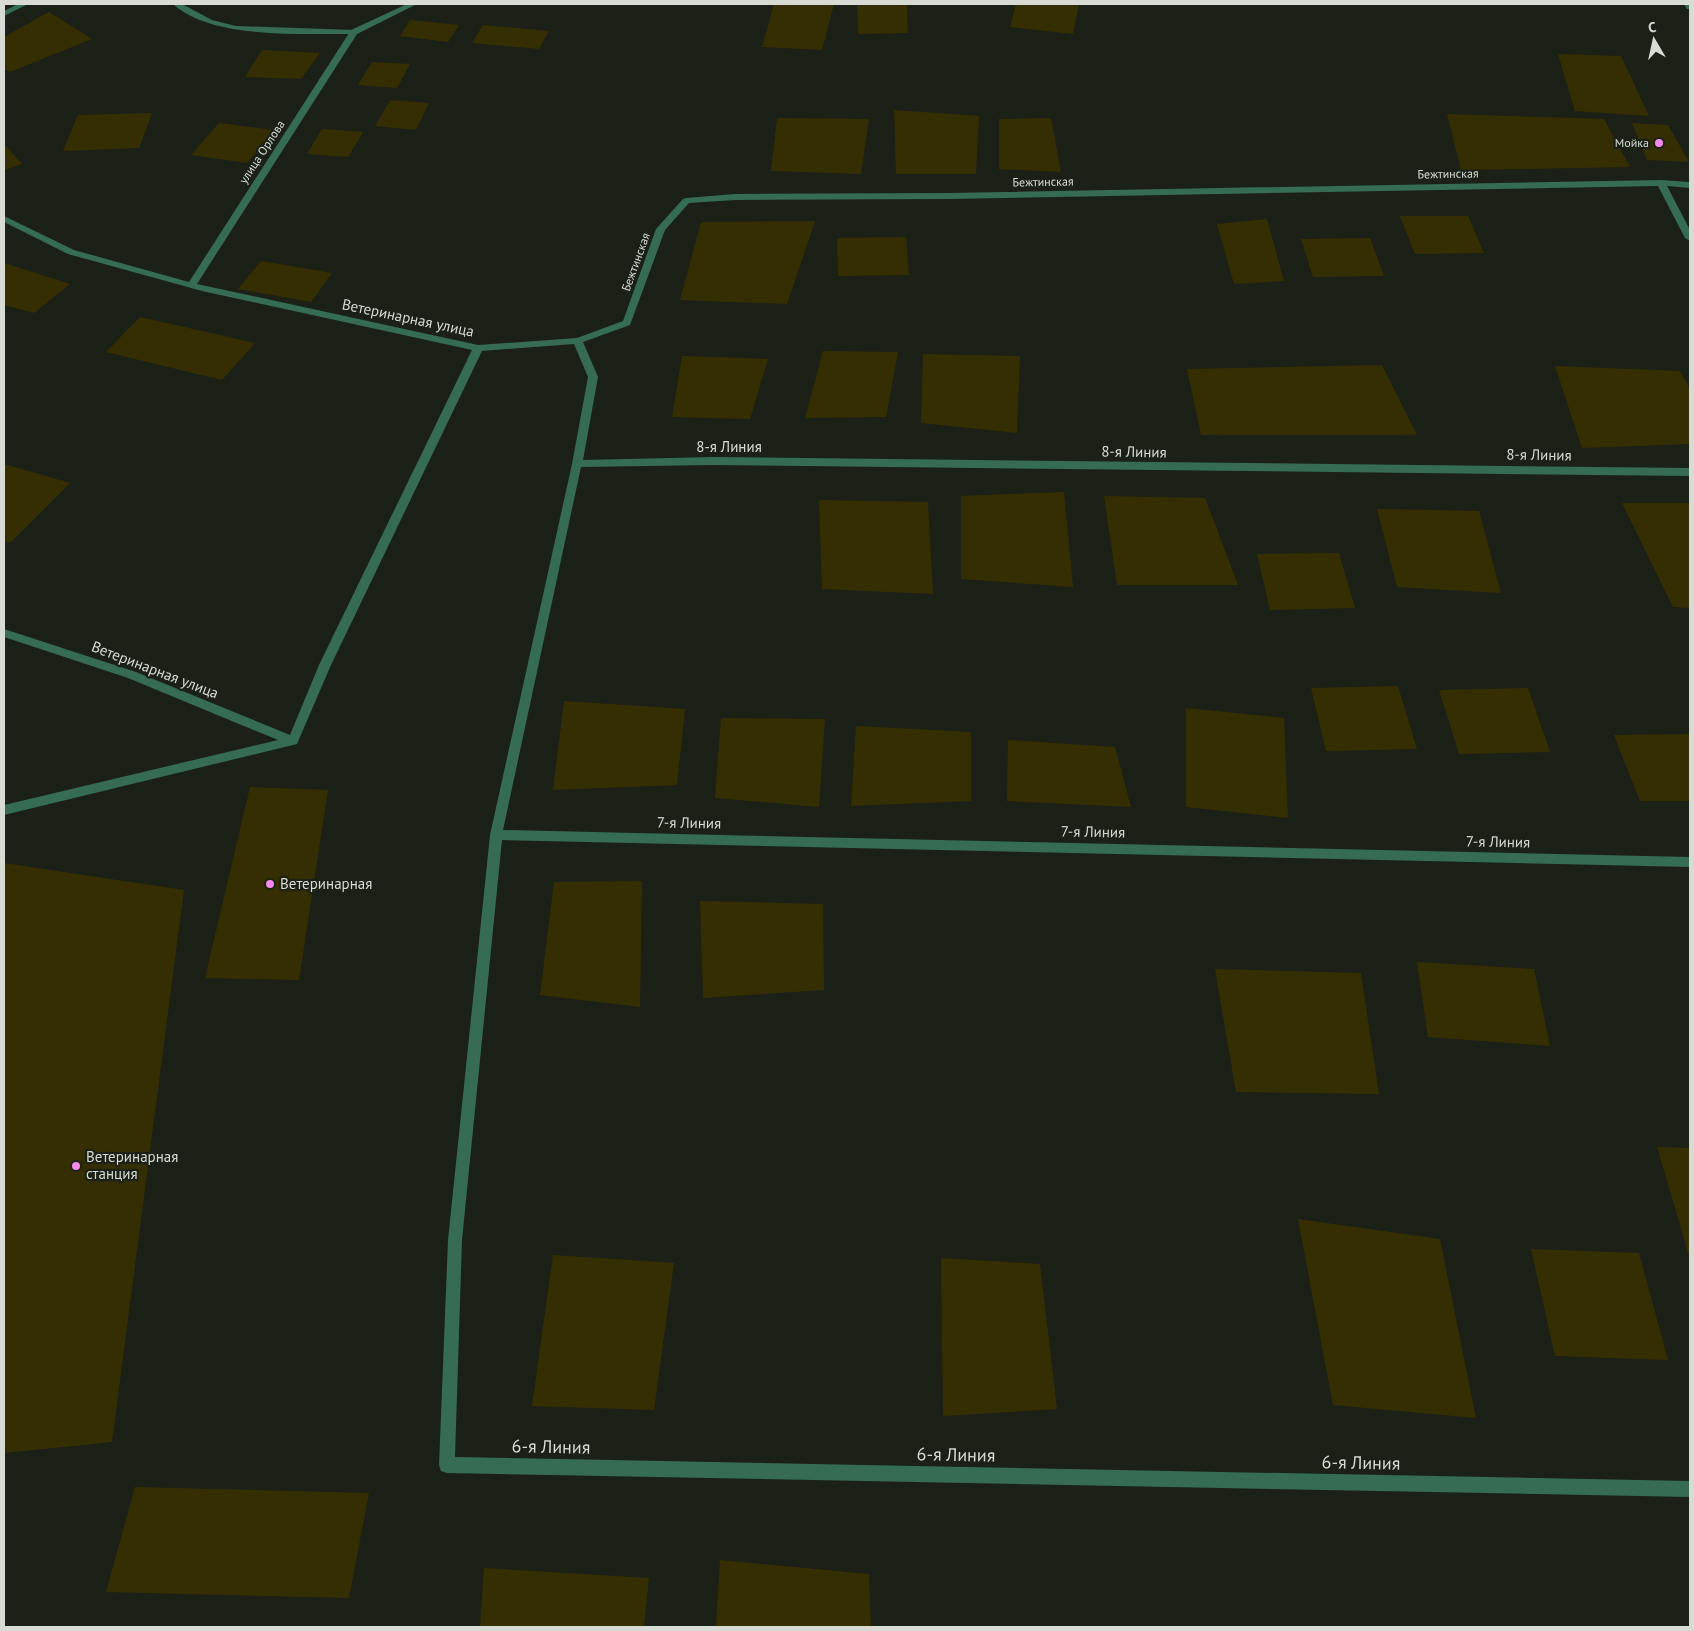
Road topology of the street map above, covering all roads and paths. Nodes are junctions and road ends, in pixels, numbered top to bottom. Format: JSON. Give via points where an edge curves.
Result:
{"nodes":[{"id":1,"x":24,"y":4,"type":"edge"},
{"id":2,"x":177,"y":4,"type":"edge"},
{"id":3,"x":413,"y":4,"type":"edge"},
{"id":4,"x":4,"y":14,"type":"edge"},
{"id":5,"x":354,"y":32,"type":"junction"},
{"id":6,"x":1661,"y":183,"type":"junction"},
{"id":7,"x":1690,"y":186,"type":"edge"},
{"id":8,"x":4,"y":219,"type":"edge"},
{"id":9,"x":1690,"y":238,"type":"edge"},
{"id":10,"x":192,"y":285,"type":"junction"},
{"id":11,"x":578,"y":341,"type":"junction"},
{"id":12,"x":478,"y":348,"type":"junction"},
{"id":13,"x":577,"y":464,"type":"junction"},
{"id":14,"x":1690,"y":472,"type":"edge"},
{"id":15,"x":4,"y":633,"type":"edge"},
{"id":16,"x":293,"y":741,"type":"junction"},
{"id":17,"x":4,"y":810,"type":"edge"},
{"id":18,"x":496,"y":835,"type":"junction"},
{"id":19,"x":1690,"y":862,"type":"edge"},
{"id":20,"x":1690,"y":1489,"type":"edge"}],
"edges":[{"from":1,"to":4,"type":"street"},
{"from":2,"to":5,"type":"street","via":[[209,22],[236,28]]},
{"from":3,"to":5,"type":"street"},
{"from":5,"to":10,"type":"street","name":"улица Орлова"},
{"from":6,"to":7,"type":"street","name":"Бежтинская"},
{"from":6,"to":9,"type":"street"},
{"from":6,"to":11,"type":"street","name":"Бежтинская","via":[[686,200],[661,229],[626,323]]},
{"from":8,"to":10,"type":"street","name":"Ветеринарная улица","via":[[71,252]]},
{"from":10,"to":12,"type":"street","name":"Ветеринарная улица"},
{"from":11,"to":12,"type":"street","name":"Бежтинская"},
{"from":11,"to":13,"type":"street","via":[[593,377]]},
{"from":12,"to":16,"type":"street","name":"Ветеринарная улица","via":[[326,665]]},
{"from":13,"to":14,"type":"street","name":"8-я Линия","via":[[713,461]]},
{"from":13,"to":18,"type":"street"},
{"from":15,"to":16,"type":"street","name":"Ветеринарная улица","via":[[132,675]]},
{"from":16,"to":17,"type":"street"},
{"from":18,"to":19,"type":"street","name":"7-я Линия"},
{"from":18,"to":20,"type":"street","name":"6-я Линия","via":[[455,1240],[447,1465]]}]}
